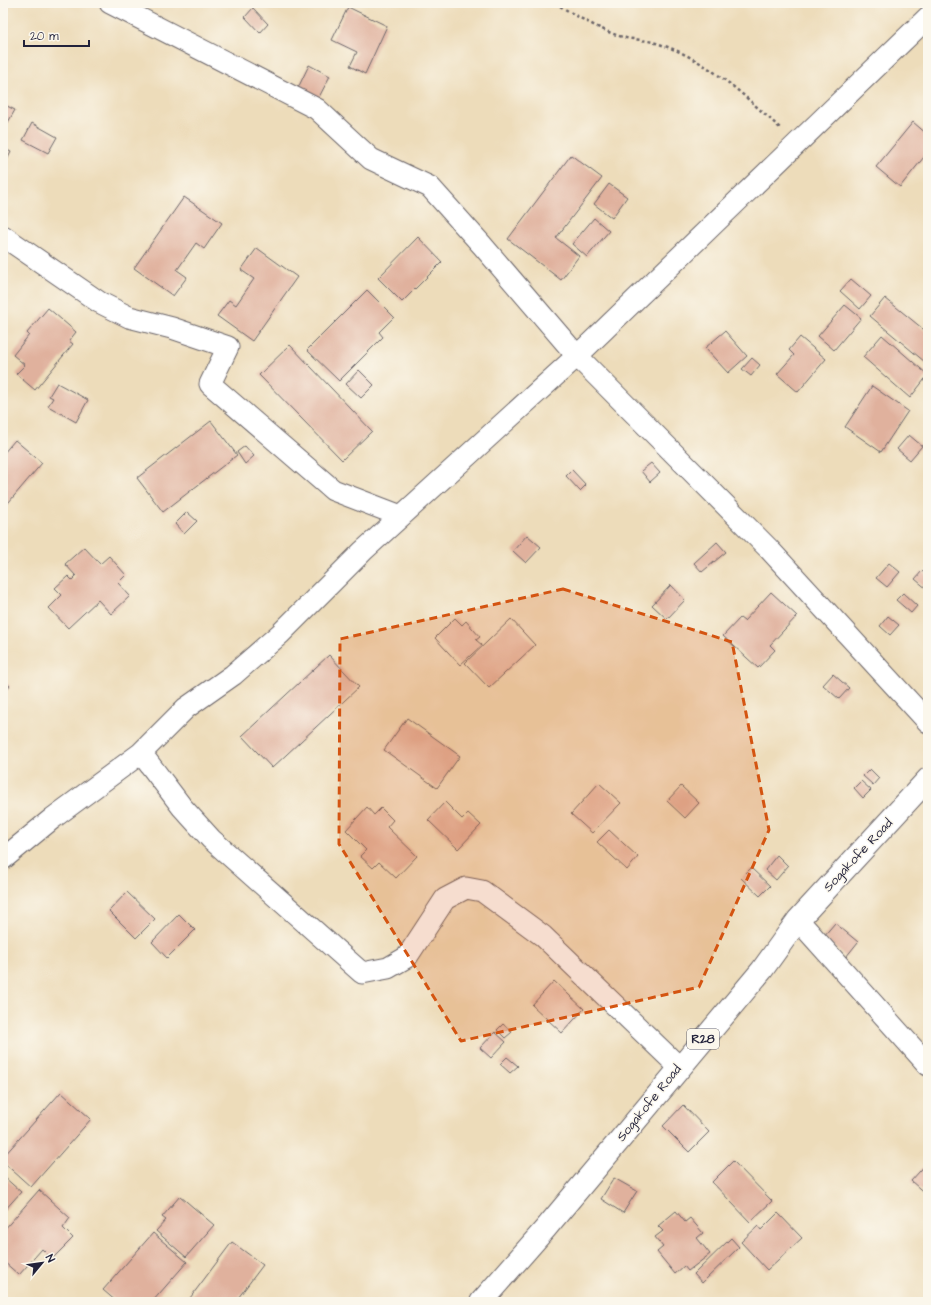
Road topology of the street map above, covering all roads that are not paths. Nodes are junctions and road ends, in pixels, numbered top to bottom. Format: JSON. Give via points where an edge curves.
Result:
{"nodes":[{"id":1,"x":110,"y":3,"type":"edge"},
{"id":2,"x":928,"y":17,"type":"edge"},
{"id":3,"x":3,"y":236,"type":"edge"},
{"id":4,"x":577,"y":356,"type":"junction"},
{"id":5,"x":401,"y":516,"type":"junction"},
{"id":6,"x":928,"y":722,"type":"edge"},
{"id":7,"x":141,"y":753,"type":"junction"},
{"id":8,"x":928,"y":779,"type":"edge"},
{"id":9,"x":3,"y":859,"type":"edge"},
{"id":10,"x":798,"y":920,"type":"junction"},
{"id":11,"x":928,"y":1066,"type":"edge"},
{"id":12,"x":679,"y":1067,"type":"junction"},
{"id":13,"x":481,"y":1302,"type":"edge"}],
"edges":[{"from":1,"to":4,"type":"street","via":[[317,109],[371,160],[430,187]]},
{"from":2,"to":4,"type":"street"},
{"from":3,"to":5,"type":"street","via":[[99,302],[128,317],[172,328],[228,347],[210,384],[333,490]]},
{"from":4,"to":5,"type":"street"},
{"from":4,"to":6,"type":"street","via":[[768,549]]},
{"from":5,"to":7,"type":"street","via":[[280,634],[233,675],[186,708]]},
{"from":7,"to":9,"type":"street","via":[[53,818]]},
{"from":7,"to":12,"type":"street","via":[[182,807],[211,839],[362,973],[388,968],[407,956],[445,899],[466,888],[482,891],[543,936]]},
{"from":8,"to":10,"type":"main road","name":"Sogakofe Road","number":"R28"},
{"from":10,"to":11,"type":"street"},
{"from":10,"to":12,"type":"main road","name":"Sogakofe Road","number":"R28","via":[[762,970]]},
{"from":12,"to":13,"type":"main road","name":"Sogakofe Road","number":"R28","via":[[546,1228]]}]}
